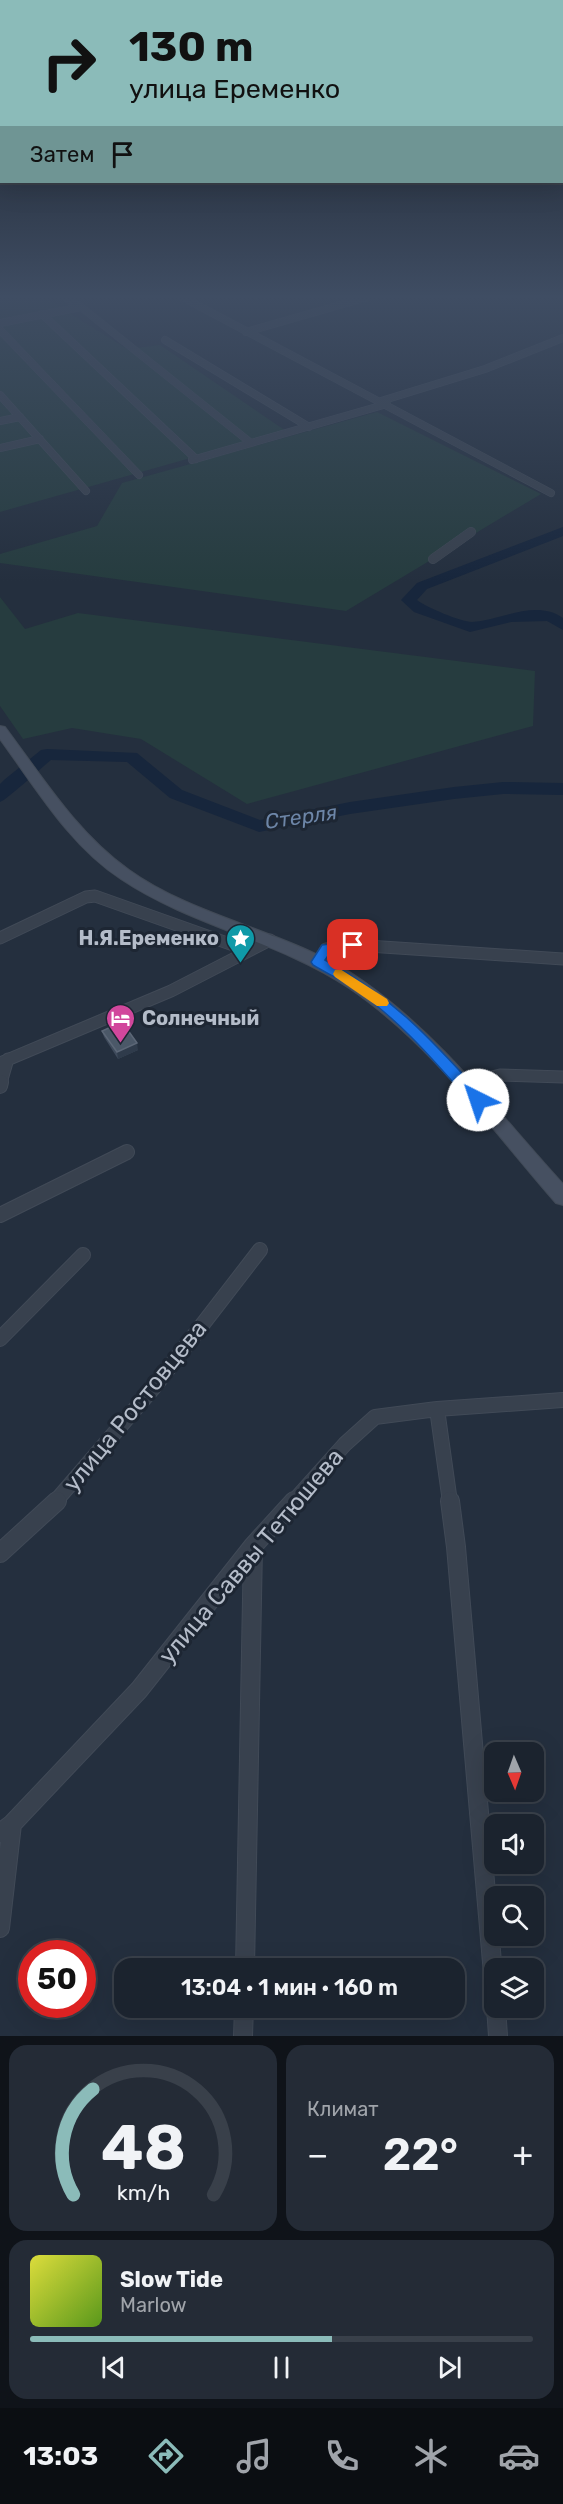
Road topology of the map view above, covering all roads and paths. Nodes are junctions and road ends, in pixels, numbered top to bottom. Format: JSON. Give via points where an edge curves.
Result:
{"nodes":[{"id":1,"x":59,"y":392,"type":"edge"},
{"id":2,"x":124,"y":392,"type":"edge"},
{"id":3,"x":187,"y":392,"type":"edge"},
{"id":4,"x":251,"y":392,"type":"edge"},
{"id":5,"x":363,"y":392,"type":"edge"},
{"id":6,"x":417,"y":392,"type":"edge"},
{"id":7,"x":0,"y":394,"type":"edge"},
{"id":8,"x":384,"y":403,"type":"junction"},
{"id":9,"x":20,"y":417,"type":"junction"},
{"id":10,"x":0,"y":421,"type":"edge"},
{"id":11,"x":309,"y":427,"type":"junction"},
{"id":12,"x":40,"y":439,"type":"junction"},
{"id":13,"x":251,"y":443,"type":"junction"},
{"id":14,"x":0,"y":448,"type":"edge"},
{"id":15,"x":139,"y":475,"type":"dead end"},
{"id":16,"x":86,"y":491,"type":"dead end"},
{"id":17,"x":551,"y":493,"type":"dead end"},
{"id":18,"x":471,"y":532,"type":"dead end"},
{"id":19,"x":433,"y":559,"type":"dead end"},
{"id":20,"x":3,"y":735,"type":"edge"},
{"id":21,"x":0,"y":938,"type":"edge"},
{"id":22,"x":270,"y":940,"type":"junction"},
{"id":23,"x":247,"y":950,"type":"junction"},
{"id":24,"x":563,"y":959,"type":"edge"},
{"id":25,"x":318,"y":962,"type":"junction"},
{"id":26,"x":4,"y":1061,"type":"edge"},
{"id":27,"x":563,"y":1077,"type":"edge"},
{"id":28,"x":464,"y":1084,"type":"junction"},
{"id":29,"x":0,"y":1086,"type":"edge"},
{"id":30,"x":127,"y":1152,"type":"dead end"},
{"id":31,"x":563,"y":1197,"type":"edge"},
{"id":32,"x":0,"y":1215,"type":"edge"},
{"id":33,"x":260,"y":1250,"type":"dead end"},
{"id":34,"x":83,"y":1255,"type":"dead end"},
{"id":35,"x":0,"y":1339,"type":"edge"},
{"id":36,"x":563,"y":1400,"type":"edge"},
{"id":37,"x":437,"y":1409,"type":"junction"},
{"id":38,"x":253,"y":1546,"type":"junction"},
{"id":39,"x":0,"y":1553,"type":"edge"},
{"id":40,"x":6,"y":1829,"type":"edge"},
{"id":41,"x":0,"y":1928,"type":"edge"},
{"id":42,"x":244,"y":1958,"type":"edge"},
{"id":43,"x":492,"y":1958,"type":"edge"},
{"id":44,"x":244,"y":2018,"type":"edge"},
{"id":45,"x":497,"y":2018,"type":"edge"},
{"id":46,"x":243,"y":2036,"type":"edge"},
{"id":47,"x":498,"y":2036,"type":"edge"}],
"edges":[{"from":1,"to":15,"type":"street"},
{"from":2,"to":13,"type":"street","via":[[194,459]]},
{"from":3,"to":13,"type":"street"},
{"from":4,"to":11,"type":"street"},
{"from":5,"to":8,"type":"street"},
{"from":6,"to":8,"type":"street"},
{"from":7,"to":9,"type":"street"},
{"from":8,"to":11,"type":"street"},
{"from":8,"to":17,"type":"street"},
{"from":9,"to":10,"type":"street"},
{"from":9,"to":12,"type":"street"},
{"from":11,"to":13,"type":"street"},
{"from":12,"to":14,"type":"street"},
{"from":12,"to":16,"type":"street"},
{"from":18,"to":19,"type":"street"},
{"from":20,"to":22,"type":"main road","via":[[90,847],[125,875],[159,895]]},
{"from":21,"to":23,"type":"street","via":[[95,896]]},
{"from":22,"to":23,"type":"street"},
{"from":22,"to":25,"type":"main road"},
{"from":23,"to":26,"type":"street","via":[[171,991]]},
{"from":24,"to":25,"type":"street","via":[[353,945],[326,948]]},
{"from":25,"to":28,"type":"main road","via":[[377,998],[421,1036]]},
{"from":26,"to":29,"type":"street"},
{"from":27,"to":28,"type":"street","via":[[490,1076]]},
{"from":28,"to":31,"type":"main road"},
{"from":30,"to":32,"type":"street"},
{"from":33,"to":39,"type":"street","name":"улица Ростовцева","via":[[155,1386],[66,1492]]},
{"from":34,"to":35,"type":"street"},
{"from":36,"to":37,"type":"street","name":"улица Саввы Тетюшева"},
{"from":37,"to":38,"type":"street","name":"улица Саввы Тетюшева","via":[[375,1417],[345,1444]]},
{"from":37,"to":43,"type":"street","via":[[456,1547]]},
{"from":38,"to":40,"type":"street","name":"улица Саввы Тетюшева","via":[[139,1690]]},
{"from":38,"to":42,"type":"street"},
{"from":40,"to":41,"type":"street"},
{"from":44,"to":46,"type":"street"},
{"from":45,"to":47,"type":"street"}]}
